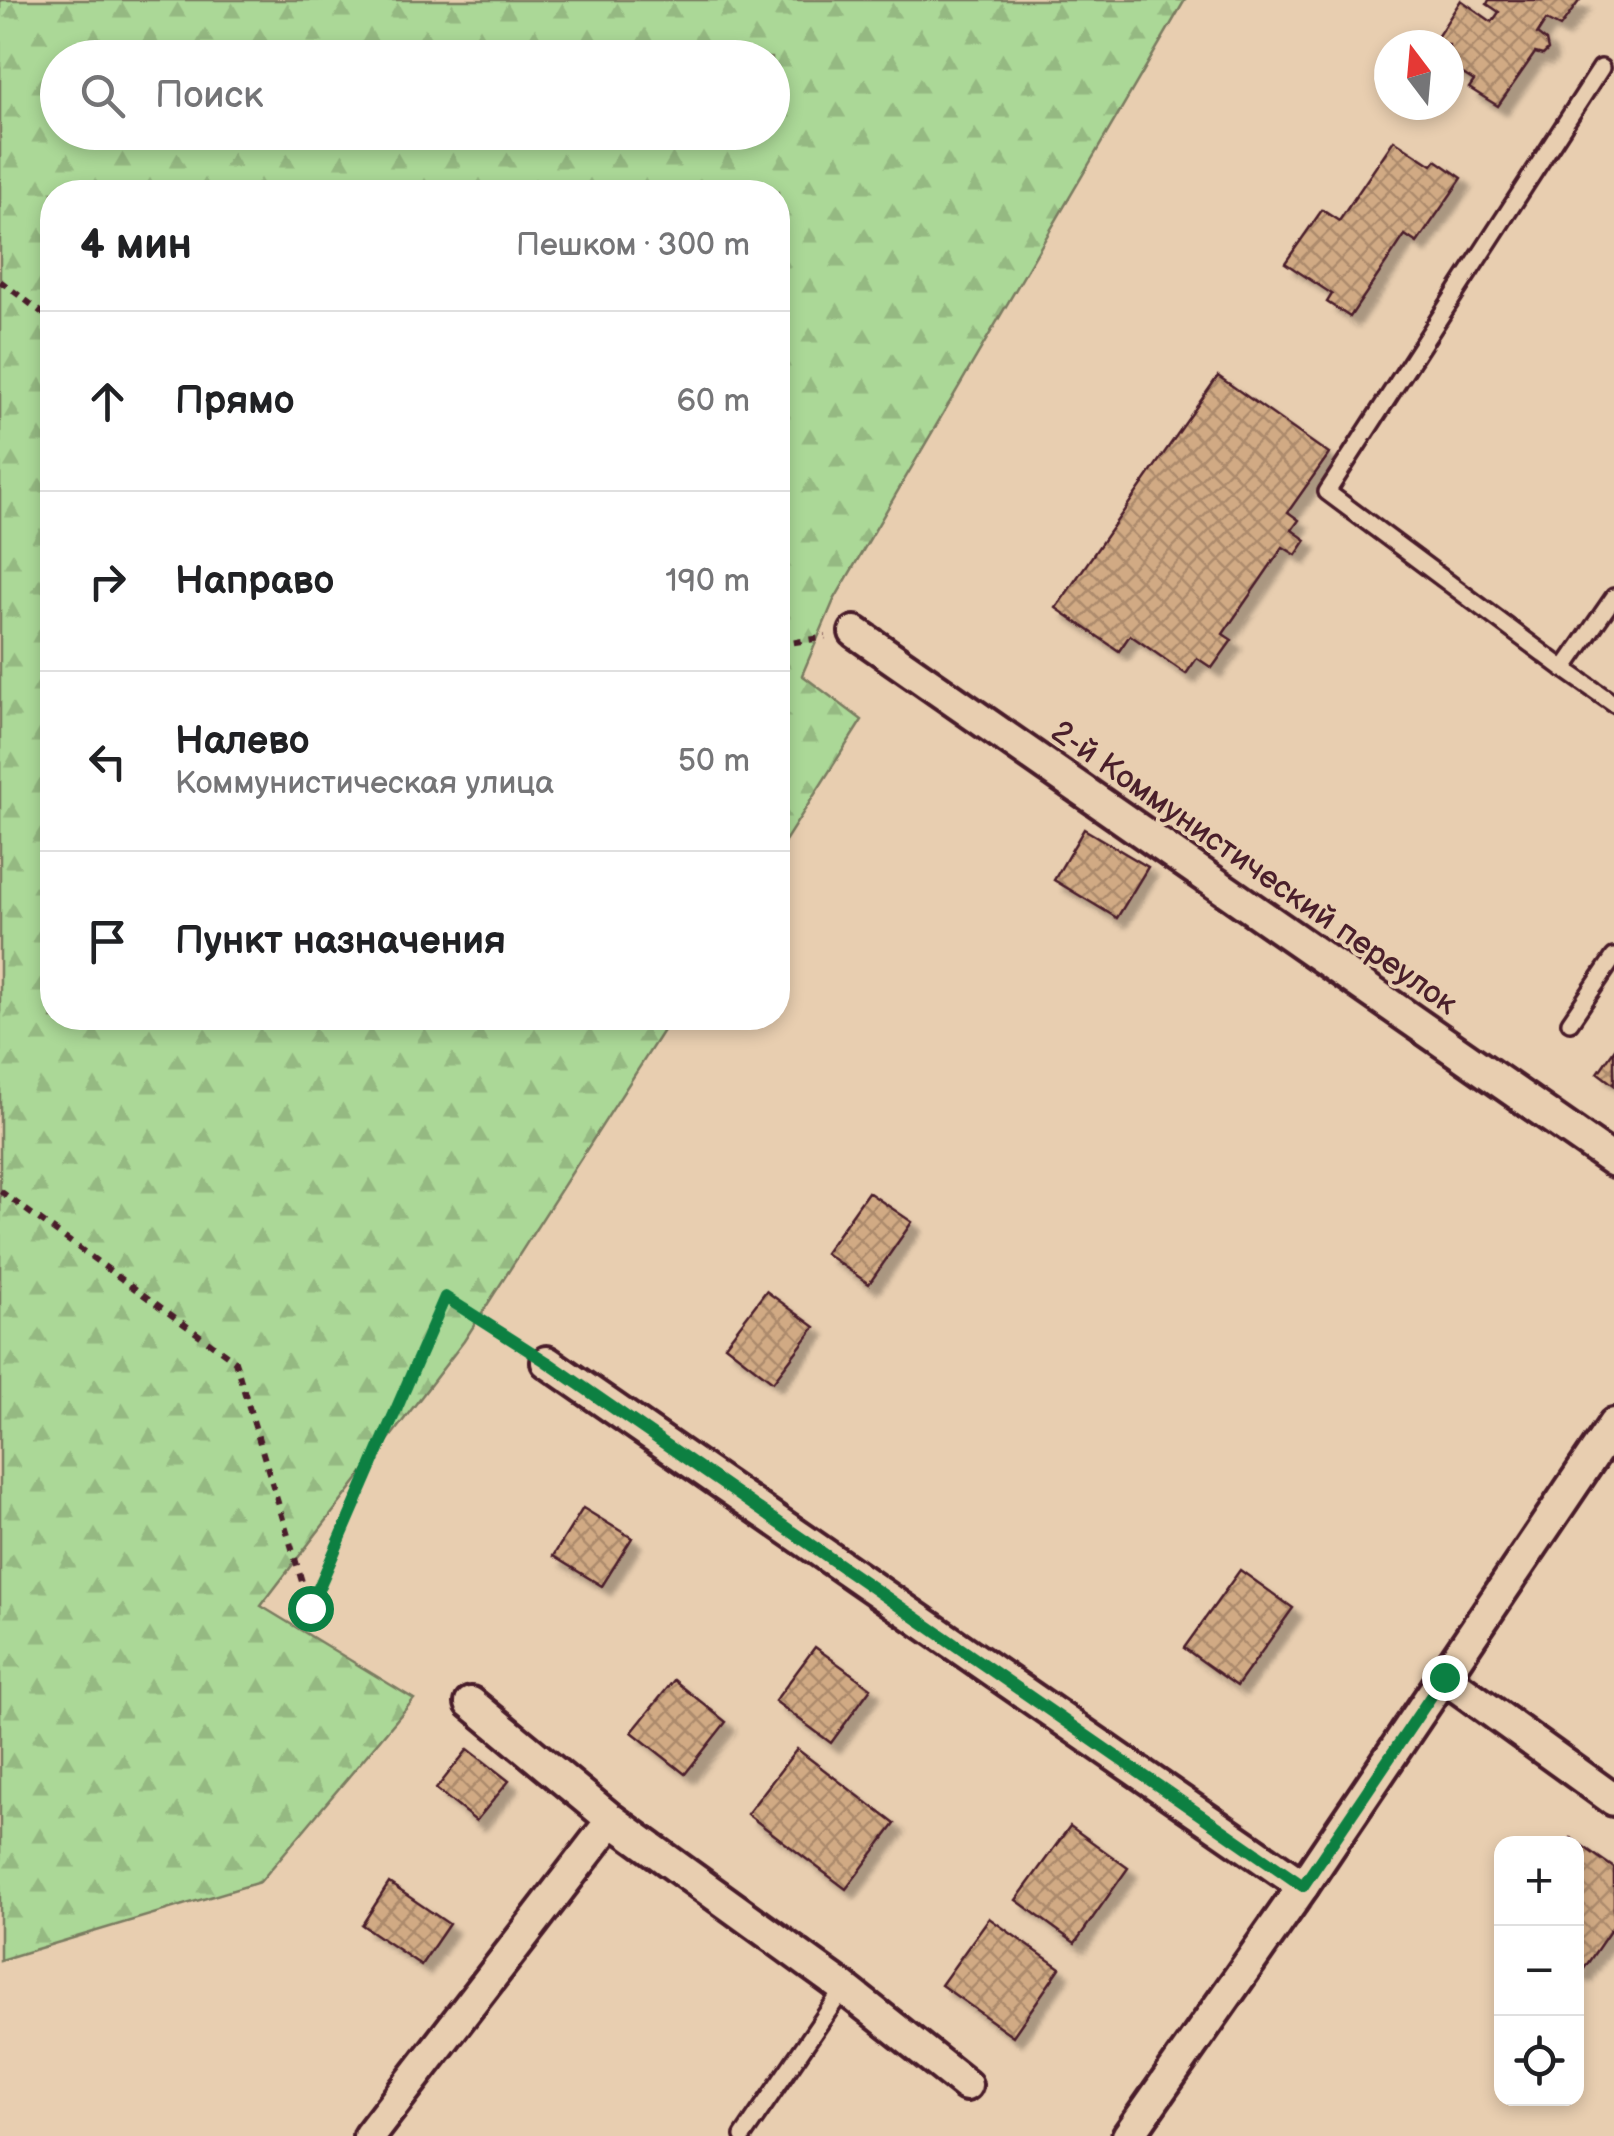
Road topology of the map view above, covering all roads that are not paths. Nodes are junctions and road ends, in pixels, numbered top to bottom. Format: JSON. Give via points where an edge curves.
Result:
{"nodes":[{"id":1,"x":1602,"y":68,"type":"dead end"},
{"id":2,"x":1614,"y":597,"type":"edge"},
{"id":3,"x":855,"y":632,"type":"road end"},
{"id":4,"x":1564,"y":669,"type":"junction"},
{"id":5,"x":1614,"y":704,"type":"edge"},
{"id":6,"x":1614,"y":957,"type":"edge"},
{"id":7,"x":1570,"y":1022,"type":"dead end"},
{"id":8,"x":1614,"y":1161,"type":"edge"},
{"id":9,"x":547,"y":1362,"type":"road end"},
{"id":10,"x":1614,"y":1424,"type":"edge"},
{"id":11,"x":1444,"y":1677,"type":"junction"},
{"id":12,"x":471,"y":1703,"type":"dead end"},
{"id":13,"x":1614,"y":1800,"type":"edge"},
{"id":14,"x":612,"y":1820,"type":"junction"},
{"id":15,"x":1303,"y":1886,"type":"junction"},
{"id":16,"x":844,"y":1988,"type":"junction"},
{"id":17,"x":966,"y":2085,"type":"dead end"},
{"id":18,"x":369,"y":2136,"type":"edge"},
{"id":19,"x":743,"y":2136,"type":"edge"},
{"id":20,"x":1128,"y":2136,"type":"edge"}],
"edges":[{"from":1,"to":4,"type":"lane","via":[[1328,492]]},
{"from":2,"to":4,"type":"lane"},
{"from":3,"to":8,"type":"street","name":"2-й Коммунистический переулок"},
{"from":4,"to":5,"type":"lane"},
{"from":6,"to":7,"type":"lane"},
{"from":9,"to":15,"type":"street"},
{"from":10,"to":11,"type":"street"},
{"from":11,"to":13,"type":"street"},
{"from":11,"to":15,"type":"street"},
{"from":12,"to":14,"type":"street"},
{"from":14,"to":16,"type":"street"},
{"from":14,"to":18,"type":"street"},
{"from":15,"to":20,"type":"street"},
{"from":16,"to":17,"type":"street"},
{"from":16,"to":19,"type":"lane"}]}
